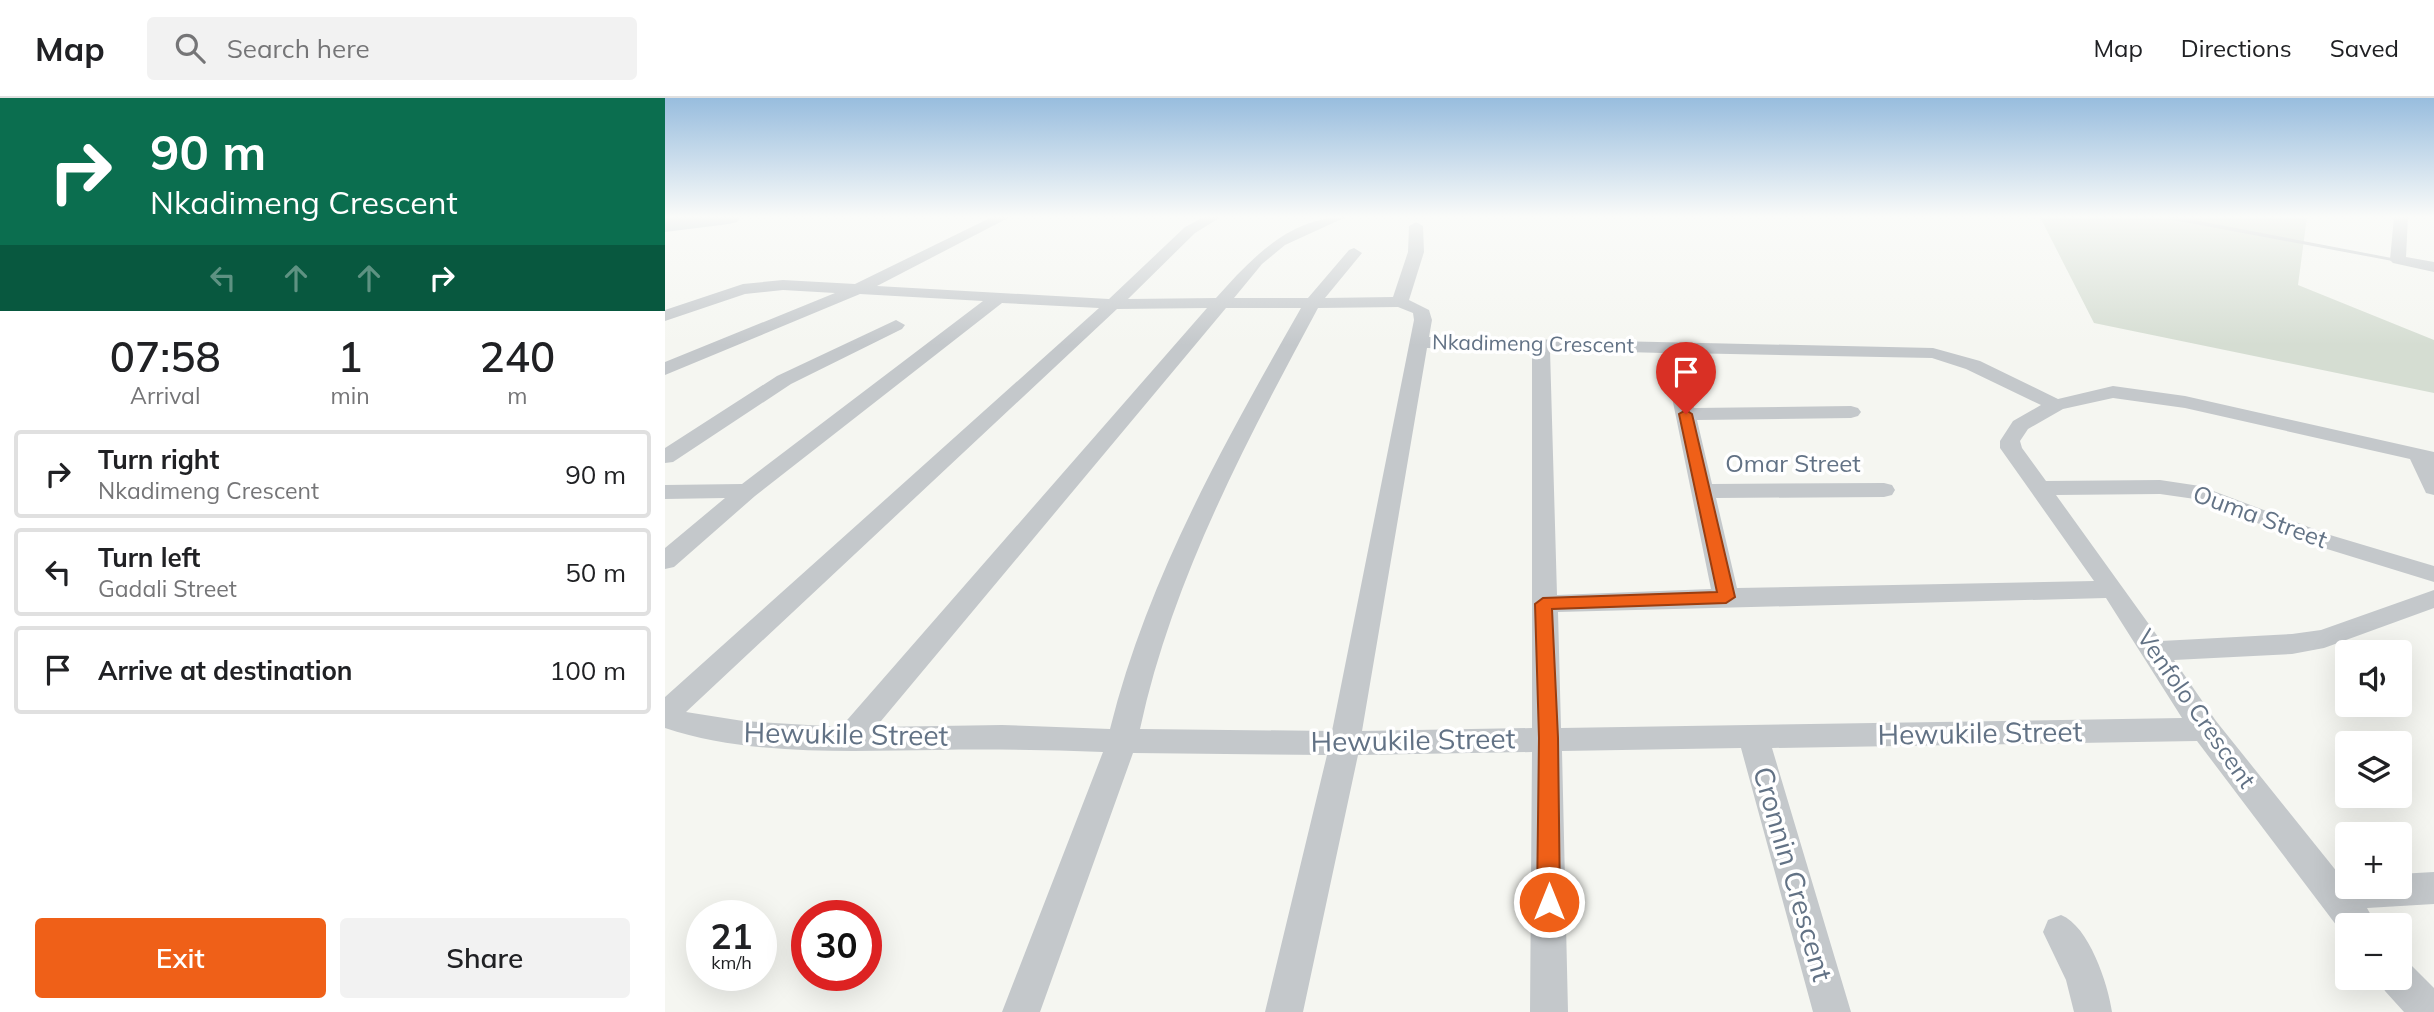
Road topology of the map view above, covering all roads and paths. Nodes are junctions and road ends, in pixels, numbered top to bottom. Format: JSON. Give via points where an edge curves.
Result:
{"nodes":[{"id":1,"x":917,"y":260,"type":"edge"},
{"id":2,"x":1159,"y":260,"type":"edge"},
{"id":3,"x":1260,"y":260,"type":"edge"},
{"id":4,"x":1348,"y":260,"type":"edge"},
{"id":5,"x":1413,"y":260,"type":"edge"},
{"id":6,"x":2398,"y":260,"type":"edge"},
{"id":7,"x":2432,"y":269,"type":"edge"},
{"id":8,"x":856,"y":290,"type":"junction"},
{"id":9,"x":998,"y":298,"type":"junction"},
{"id":10,"x":1399,"y":302,"type":"junction"},
{"id":11,"x":1312,"y":303,"type":"junction"},
{"id":12,"x":1113,"y":304,"type":"junction"},
{"id":13,"x":1218,"y":305,"type":"junction"},
{"id":14,"x":665,"y":316,"type":"edge"},
{"id":15,"x":896,"y":325,"type":"dead end"},
{"id":16,"x":1419,"y":342,"type":"junction"},
{"id":17,"x":1541,"y":344,"type":"junction"},
{"id":18,"x":1671,"y":347,"type":"junction"},
{"id":19,"x":665,"y":369,"type":"edge"},
{"id":20,"x":2056,"y":405,"type":"junction"},
{"id":21,"x":1851,"y":412,"type":"dead end"},
{"id":22,"x":1686,"y":414,"type":"junction"},
{"id":23,"x":2426,"y":456,"type":"edge"},
{"id":24,"x":665,"y":457,"type":"edge"},
{"id":25,"x":2039,"y":488,"type":"junction"},
{"id":26,"x":2434,"y":488,"type":"edge"},
{"id":27,"x":1884,"y":490,"type":"dead end"},
{"id":28,"x":747,"y":491,"type":"junction"},
{"id":29,"x":1703,"y":491,"type":"junction"},
{"id":30,"x":665,"y":492,"type":"edge"},
{"id":31,"x":665,"y":561,"type":"edge"},
{"id":32,"x":2434,"y":574,"type":"edge"},
{"id":33,"x":2113,"y":589,"type":"junction"},
{"id":34,"x":1726,"y":597,"type":"junction"},
{"id":35,"x":2434,"y":599,"type":"edge"},
{"id":36,"x":1543,"y":604,"type":"junction"},
{"id":37,"x":2155,"y":651,"type":"junction"},
{"id":38,"x":665,"y":716,"type":"edge"},
{"id":39,"x":2205,"y":729,"type":"junction"},
{"id":40,"x":1753,"y":736,"type":"junction"},
{"id":41,"x":1548,"y":738,"type":"junction"},
{"id":42,"x":848,"y":739,"type":"junction"},
{"id":43,"x":1122,"y":741,"type":"junction"},
{"id":44,"x":1345,"y":743,"type":"junction"},
{"id":45,"x":2434,"y":888,"type":"edge"},
{"id":46,"x":2412,"y":889,"type":"edge"},
{"id":47,"x":2335,"y":894,"type":"edge"},
{"id":48,"x":2061,"y":932,"type":"dead end"},
{"id":49,"x":2410,"y":990,"type":"edge"},
{"id":50,"x":1021,"y":1012,"type":"edge"},
{"id":51,"x":1284,"y":1012,"type":"edge"},
{"id":52,"x":1549,"y":1012,"type":"edge"},
{"id":53,"x":1832,"y":1012,"type":"edge"},
{"id":54,"x":2093,"y":1012,"type":"edge"},
{"id":55,"x":2431,"y":1012,"type":"edge"}],
"edges":[{"from":1,"to":8,"type":"street"},
{"from":2,"to":12,"type":"street"},
{"from":3,"to":13,"type":"street"},
{"from":4,"to":11,"type":"street"},
{"from":5,"to":10,"type":"street"},
{"from":6,"to":7,"type":"street"},
{"from":8,"to":9,"type":"street"},
{"from":8,"to":14,"type":"street","via":[[761,286]]},
{"from":8,"to":19,"type":"street"},
{"from":9,"to":12,"type":"street"},
{"from":9,"to":28,"type":"street"},
{"from":10,"to":11,"type":"street"},
{"from":10,"to":16,"type":"street","via":[[1423,313]]},
{"from":11,"to":13,"type":"street"},
{"from":11,"to":43,"type":"street","via":[[1170,583],[1137,671]]},
{"from":12,"to":13,"type":"street"},
{"from":12,"to":38,"type":"street"},
{"from":13,"to":42,"type":"street"},
{"from":15,"to":24,"type":"street","via":[[784,380]]},
{"from":16,"to":17,"type":"street","name":"Nkadimeng Crescent"},
{"from":16,"to":44,"type":"street"},
{"from":17,"to":18,"type":"street","name":"Nkadimeng Crescent"},
{"from":17,"to":36,"type":"street"},
{"from":18,"to":20,"type":"street","name":"Nkadimeng Crescent","via":[[1933,353],[1973,365]]},
{"from":18,"to":22,"type":"street"},
{"from":20,"to":23,"type":"street","via":[[2100,393],[2144,395]]},
{"from":20,"to":25,"type":"street","name":"Venfolo Crescent","via":[[2020,425],[2010,441]]},
{"from":21,"to":22,"type":"street"},
{"from":22,"to":29,"type":"street"},
{"from":23,"to":26,"type":"street"},
{"from":25,"to":32,"type":"street","name":"Ouma Street","via":[[2160,487],[2200,493],[2322,540]]},
{"from":25,"to":33,"type":"street","name":"Venfolo Crescent"},
{"from":27,"to":29,"type":"street","name":"Omar Street"},
{"from":28,"to":30,"type":"street"},
{"from":28,"to":31,"type":"street"},
{"from":29,"to":34,"type":"street"},
{"from":33,"to":34,"type":"street"},
{"from":33,"to":37,"type":"street","name":"Venfolo Crescent"},
{"from":34,"to":36,"type":"street"},
{"from":35,"to":37,"type":"street","via":[[2324,639]]},
{"from":36,"to":41,"type":"street"},
{"from":37,"to":39,"type":"street","name":"Venfolo Crescent"},
{"from":38,"to":42,"type":"street","name":"Hewukile Street","via":[[696,727],[743,733]]},
{"from":39,"to":40,"type":"street","name":"Hewukile Street"},
{"from":39,"to":47,"type":"street","name":"Venfolo Crescent"},
{"from":40,"to":41,"type":"street","name":"Hewukile Street"},
{"from":40,"to":53,"type":"street","name":"Cronnin Crescent"},
{"from":41,"to":44,"type":"street","name":"Hewukile Street"},
{"from":41,"to":52,"type":"street"},
{"from":42,"to":43,"type":"street","name":"Hewukile Street"},
{"from":43,"to":44,"type":"street","name":"Hewukile Street"},
{"from":43,"to":50,"type":"street"},
{"from":44,"to":51,"type":"street"},
{"from":45,"to":46,"type":"street"},
{"from":48,"to":54,"type":"street","via":[[2092,997]]},
{"from":49,"to":55,"type":"street"}]}
